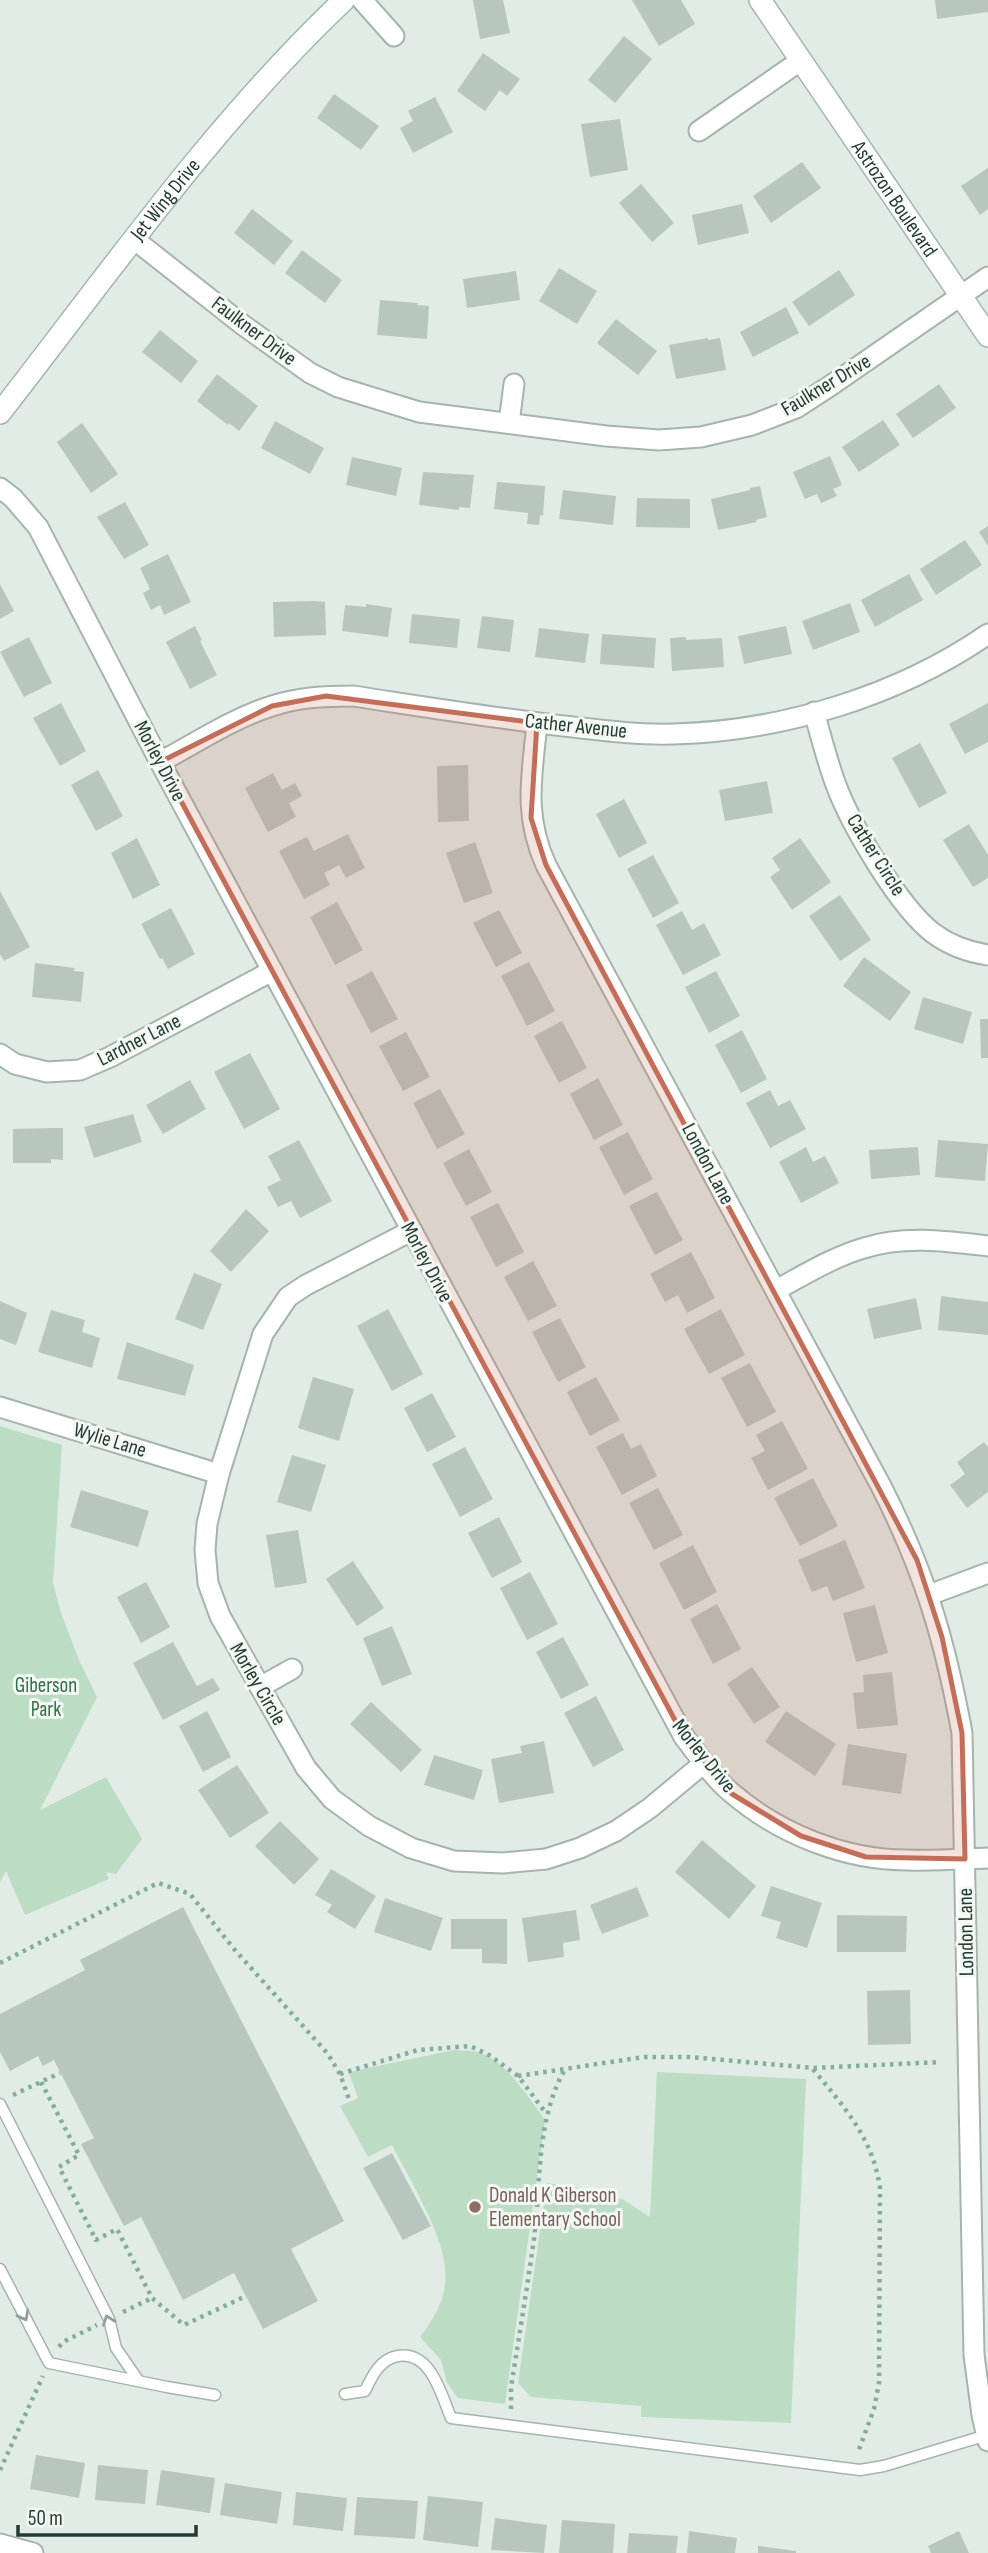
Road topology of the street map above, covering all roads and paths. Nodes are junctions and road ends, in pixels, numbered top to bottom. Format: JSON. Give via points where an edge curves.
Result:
{"nodes":[{"id":1,"x":344,"y":0,"type":"edge"},
{"id":2,"x":362,"y":0,"type":"edge"},
{"id":3,"x":760,"y":0,"type":"edge"},
{"id":4,"x":394,"y":36,"type":"dead end"},
{"id":5,"x":800,"y":61,"type":"junction"},
{"id":6,"x":699,"y":131,"type":"dead end"},
{"id":7,"x":135,"y":240,"type":"junction"},
{"id":8,"x":988,"y":277,"type":"edge"},
{"id":9,"x":961,"y":296,"type":"junction"},
{"id":10,"x":988,"y":336,"type":"edge"},
{"id":11,"x":514,"y":384,"type":"dead end"},
{"id":12,"x":0,"y":412,"type":"edge"},
{"id":13,"x":509,"y":424,"type":"junction"},
{"id":14,"x":0,"y":488,"type":"edge"},
{"id":15,"x":988,"y":634,"type":"edge"},
{"id":16,"x":814,"y":712,"type":"junction"},
{"id":17,"x":537,"y":723,"type":"junction"},
{"id":18,"x":160,"y":762,"type":"junction"},
{"id":19,"x":988,"y":955,"type":"edge"},
{"id":20,"x":272,"y":971,"type":"junction"},
{"id":21,"x":0,"y":1054,"type":"edge"},
{"id":22,"x":411,"y":1231,"type":"junction"},
{"id":23,"x":988,"y":1246,"type":"edge"},
{"id":24,"x":776,"y":1290,"type":"junction"},
{"id":25,"x":0,"y":1407,"type":"edge"},
{"id":26,"x":219,"y":1474,"type":"junction"},
{"id":27,"x":988,"y":1573,"type":"edge"},
{"id":28,"x":929,"y":1595,"type":"junction"},
{"id":29,"x":292,"y":1669,"type":"dead end"},
{"id":30,"x":260,"y":1687,"type":"junction"},
{"id":31,"x":704,"y":1763,"type":"junction"},
{"id":32,"x":965,"y":1858,"type":"junction"},
{"id":33,"x":988,"y":1858,"type":"edge"},
{"id":34,"x":0,"y":1963,"type":"edge"},
{"id":35,"x":941,"y":2062,"type":"dead end"},
{"id":36,"x":813,"y":2068,"type":"junction"},
{"id":37,"x":564,"y":2071,"type":"junction"},
{"id":38,"x":60,"y":2073,"type":"dead end"},
{"id":39,"x":340,"y":2074,"type":"junction"},
{"id":40,"x":519,"y":2076,"type":"junction"},
{"id":41,"x":41,"y":2082,"type":"junction"},
{"id":42,"x":10,"y":2097,"type":"dead end"},
{"id":43,"x":350,"y":2102,"type":"dead end"},
{"id":44,"x":0,"y":2104,"type":"edge"},
{"id":45,"x":546,"y":2113,"type":"junction"},
{"id":46,"x":0,"y":2269,"type":"edge"},
{"id":47,"x":980,"y":2273,"type":"edge"},
{"id":48,"x":246,"y":2296,"type":"dead end"},
{"id":49,"x":138,"y":2380,"type":"junction"},
{"id":50,"x":345,"y":2394,"type":"dead end"},
{"id":51,"x":215,"y":2395,"type":"dead end"},
{"id":52,"x":498,"y":2409,"type":"dead end"},
{"id":53,"x":987,"y":2438,"type":"edge"},
{"id":54,"x":867,"y":2454,"type":"dead end"},
{"id":55,"x":0,"y":2544,"type":"edge"},
{"id":56,"x":33,"y":2553,"type":"edge"}],
"edges":[{"from":1,"to":7,"type":"main road","name":"Jet Wing Drive","via":[[230,119]]},
{"from":2,"to":4,"type":"street"},
{"from":3,"to":5,"type":"main road","name":"Astrozon Boulevard"},
{"from":5,"to":6,"type":"street"},
{"from":5,"to":9,"type":"main road","name":"Astrozon Boulevard"},
{"from":7,"to":12,"type":"main road","name":"Jet Wing Drive"},
{"from":7,"to":13,"type":"street","name":"Faulkner Drive","via":[[243,325],[310,373],[338,387],[419,412]]},
{"from":8,"to":9,"type":"street","name":"Faulkner Drive"},
{"from":9,"to":10,"type":"main road","name":"Astrozon Boulevard"},
{"from":9,"to":13,"type":"street","name":"Faulkner Drive","via":[[796,408],[752,425],[701,437],[659,440]]},
{"from":11,"to":13,"type":"street"},
{"from":14,"to":18,"type":"street","name":"Morley Drive","via":[[38,527]]},
{"from":15,"to":16,"type":"street","name":"Cather Avenue","via":[[912,678]]},
{"from":16,"to":17,"type":"street","name":"Cather Avenue","via":[[771,723],[675,734]]},
{"from":16,"to":19,"type":"street","name":"Cather Circle","via":[[850,817],[912,912],[954,946]]},
{"from":17,"to":18,"type":"street","name":"Cather Avenue","via":[[326,696],[272,706]]},
{"from":17,"to":24,"type":"street","name":"London Lane","via":[[531,818],[545,865]]},
{"from":18,"to":20,"type":"street","name":"Morley Drive"},
{"from":20,"to":21,"type":"street","name":"Lardner Lane","via":[[110,1058],[80,1069],[47,1072],[15,1064]]},
{"from":20,"to":22,"type":"street","name":"Morley Drive"},
{"from":22,"to":26,"type":"street","name":"Morley Circle","via":[[288,1297],[264,1334]]},
{"from":22,"to":31,"type":"street","name":"Morley Drive","via":[[668,1711]]},
{"from":23,"to":24,"type":"street","via":[[937,1240],[866,1247]]},
{"from":24,"to":28,"type":"street","name":"London Lane","via":[[898,1518]]},
{"from":25,"to":26,"type":"street","name":"Wylie Lane"},
{"from":26,"to":30,"type":"street","name":"Morley Circle","via":[[207,1524],[208,1583],[220,1616]]},
{"from":27,"to":28,"type":"street"},
{"from":28,"to":32,"type":"street","name":"London Lane","via":[[962,1733]]},
{"from":29,"to":30,"type":"street"},
{"from":30,"to":31,"type":"street","name":"Morley Circle","via":[[306,1768],[332,1799],[411,1848],[454,1861],[546,1859],[580,1848],[627,1823]]},
{"from":31,"to":32,"type":"street","name":"Morley Drive","via":[[732,1794],[766,1818],[833,1849],[906,1860]]},
{"from":32,"to":33,"type":"street","name":"Morley Drive"},
{"from":32,"to":47,"type":"street","name":"London Lane"},
{"from":34,"to":39,"type":"path","via":[[158,1883],[190,1894],[328,2054]]},
{"from":35,"to":36,"type":"path"},
{"from":36,"to":37,"type":"path","via":[[644,2057]]},
{"from":36,"to":54,"type":"path","via":[[863,2134],[877,2164],[880,2383],[858,2452]]},
{"from":37,"to":40,"type":"path"},
{"from":37,"to":45,"type":"path"},
{"from":38,"to":41,"type":"path"},
{"from":39,"to":40,"type":"path","via":[[418,2050],[470,2046]]},
{"from":39,"to":43,"type":"path"},
{"from":40,"to":45,"type":"path"},
{"from":41,"to":42,"type":"path"},
{"from":41,"to":48,"type":"path","via":[[79,2155],[60,2166],[96,2240],[117,2229],[152,2298],[184,2325]]},
{"from":49,"to":44,"type":"lane","one_way":true,"via":[[116,2348],[109,2319]]},
{"from":45,"to":52,"type":"path","via":[[511,2410]]},
{"from":46,"to":49,"type":"lane","one_way":true,"via":[[49,2363]]},
{"from":47,"to":53,"type":"street","name":"London Lane","via":[[974,2355]]},
{"from":49,"to":51,"type":"lane"},
{"from":50,"to":53,"type":"lane","via":[[365,2391],[390,2357],[408,2354],[426,2365],[451,2418],[860,2470]]},
{"from":55,"to":56,"type":"street"}]}
